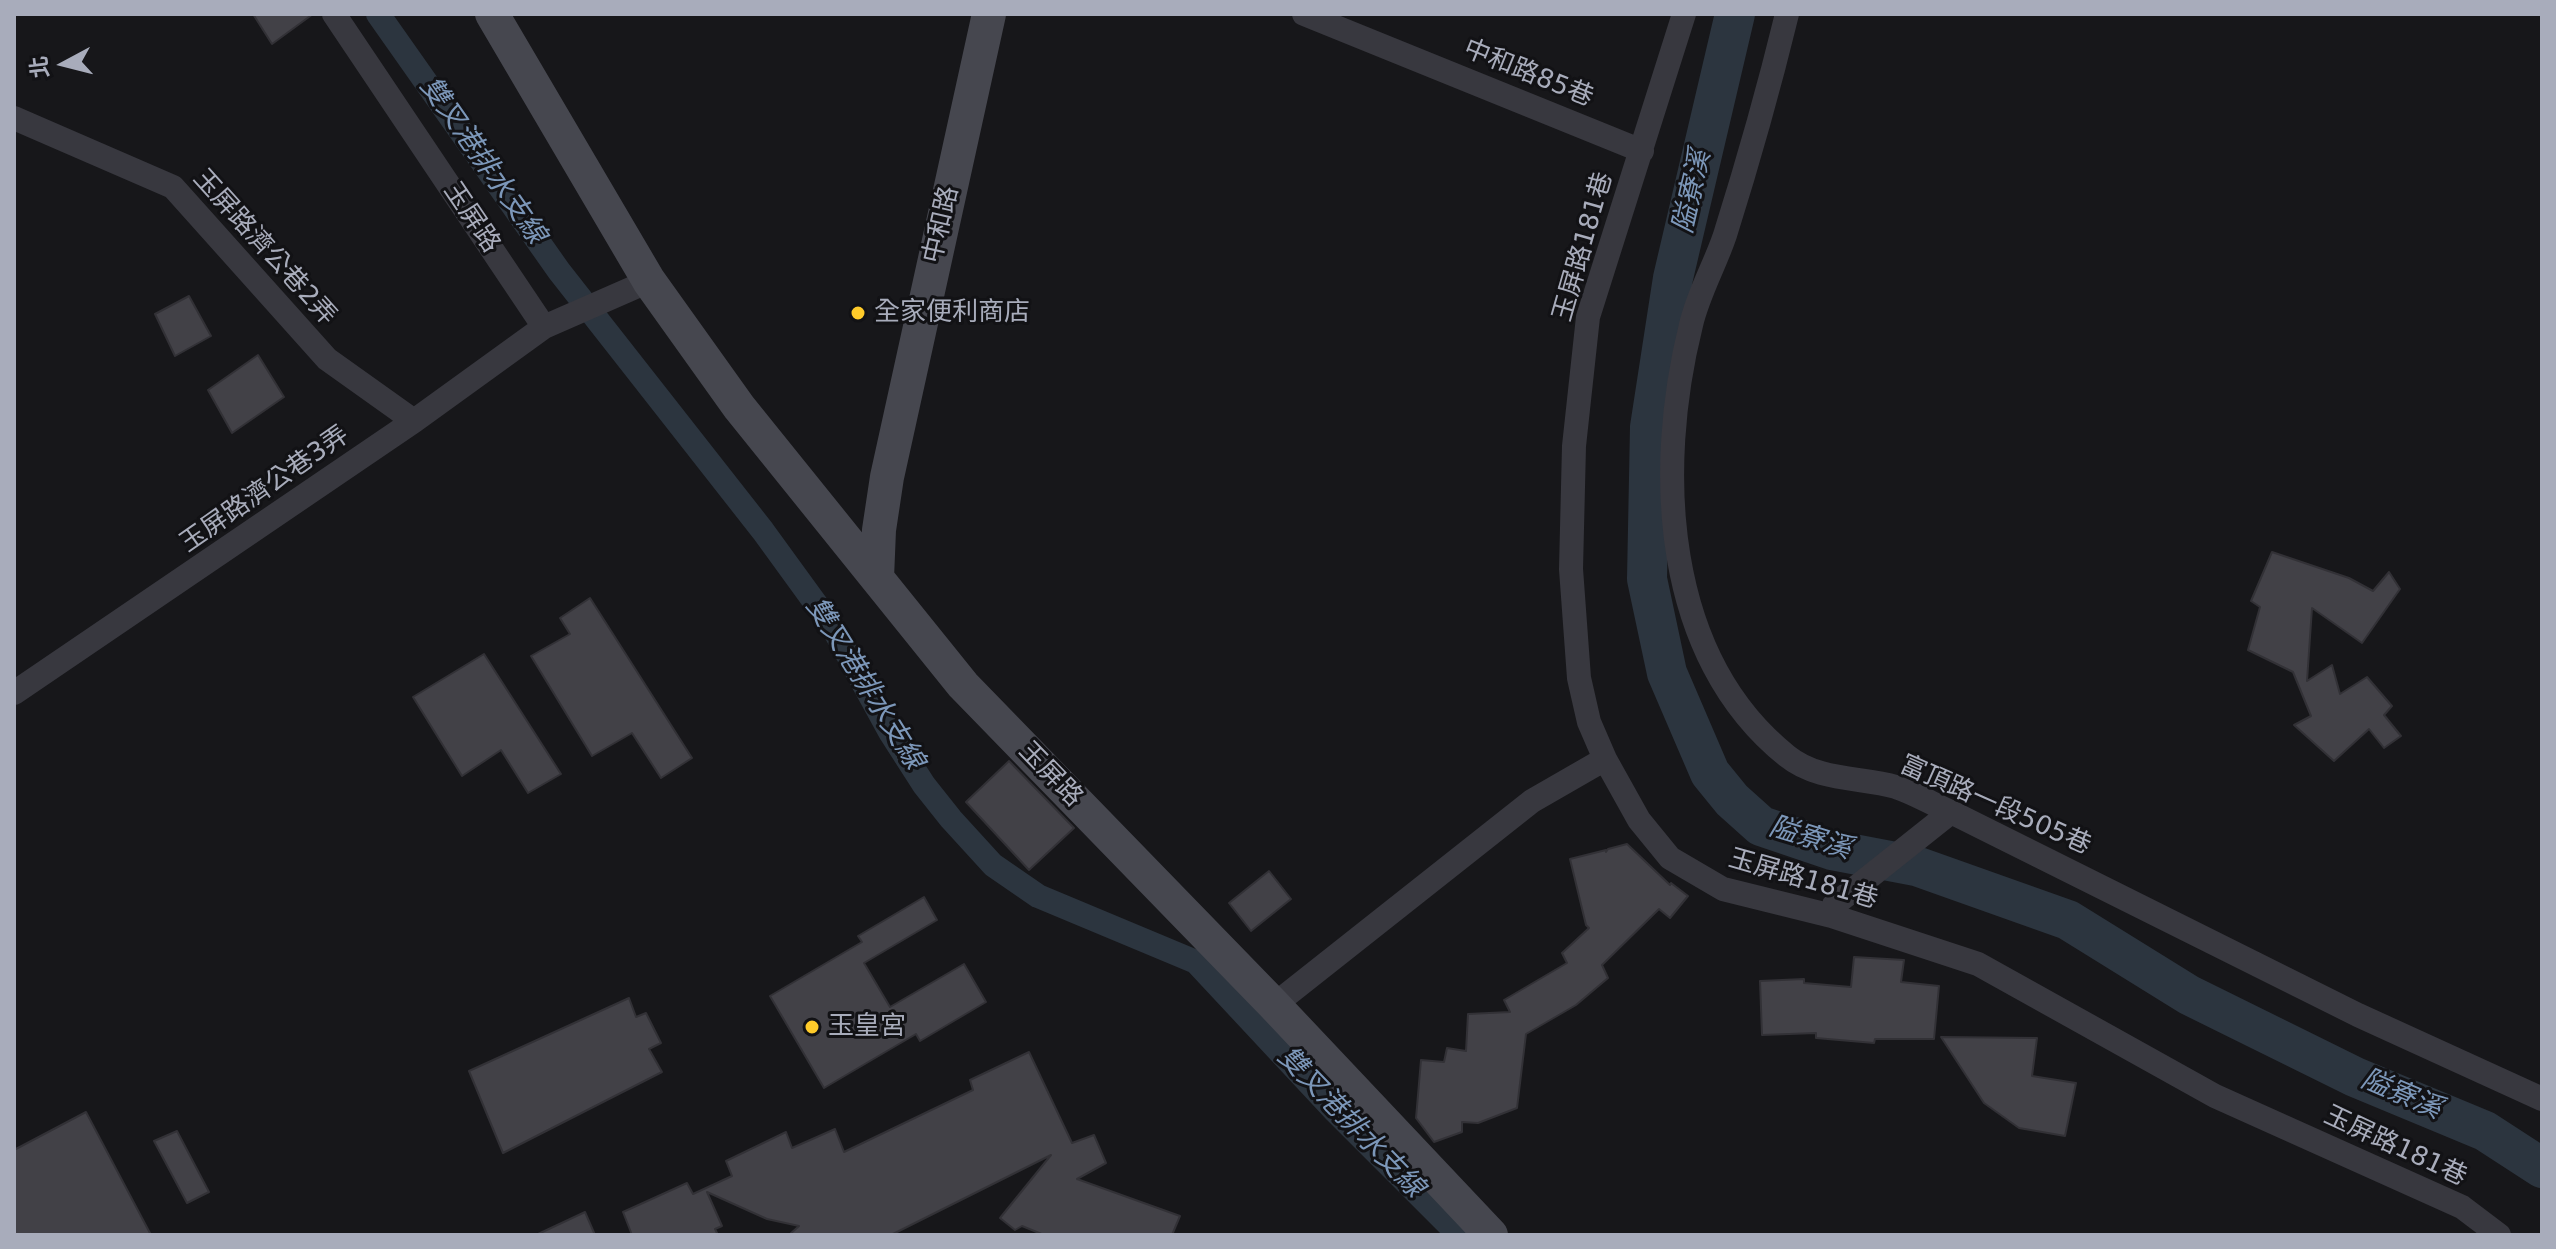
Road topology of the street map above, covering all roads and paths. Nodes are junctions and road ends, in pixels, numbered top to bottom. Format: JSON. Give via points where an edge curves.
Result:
{"nodes":[{"id":1,"x":334,"y":14,"type":"edge"},
{"id":2,"x":492,"y":14,"type":"edge"},
{"id":3,"x":989,"y":14,"type":"edge"},
{"id":4,"x":1304,"y":14,"type":"edge"},
{"id":5,"x":1684,"y":14,"type":"edge"},
{"id":6,"x":1787,"y":14,"type":"edge"},
{"id":7,"x":14,"y":118,"type":"edge"},
{"id":8,"x":1642,"y":151,"type":"junction"},
{"id":9,"x":649,"y":281,"type":"junction"},
{"id":10,"x":544,"y":327,"type":"junction"},
{"id":11,"x":414,"y":421,"type":"junction"},
{"id":12,"x":877,"y":578,"type":"junction"},
{"id":13,"x":14,"y":693,"type":"edge"},
{"id":14,"x":1605,"y":759,"type":"junction"},
{"id":15,"x":1943,"y":817,"type":"junction"},
{"id":16,"x":1833,"y":911,"type":"junction"},
{"id":17,"x":1274,"y":1005,"type":"junction"},
{"id":18,"x":2542,"y":1099,"type":"edge"},
{"id":19,"x":1491,"y":1235,"type":"edge"},
{"id":20,"x":2499,"y":1235,"type":"edge"}],
"edges":[{"from":1,"to":10,"type":"street","name":"玉屏路"},
{"from":2,"to":9,"type":"street","name":"玉屏路"},
{"from":3,"to":12,"type":"street","name":"中和路","via":[[887,477]]},
{"from":4,"to":8,"type":"street","name":"中和路85巷"},
{"from":5,"to":8,"type":"street","name":"玉屏路181巷"},
{"from":6,"to":15,"type":"street","name":"富頂路一段505巷","via":[[1724,237],[1691,322],[1678,387],[1672,490],[1684,578],[1706,656],[1723,686],[1786,756],[1806,769],[1897,788]]},
{"from":7,"to":11,"type":"street","name":"玉屏路濟公巷2弄","via":[[173,187],[327,359]]},
{"from":8,"to":14,"type":"street","name":"玉屏路181巷","via":[[1588,317],[1574,446],[1571,569],[1579,678]]},
{"from":9,"to":10,"type":"street"},
{"from":9,"to":12,"type":"street","name":"玉屏路","via":[[739,407]]},
{"from":10,"to":11,"type":"street","name":"玉屏路濟公巷3弄"},
{"from":11,"to":13,"type":"street","name":"玉屏路濟公巷3弄"},
{"from":12,"to":17,"type":"street","name":"玉屏路","via":[[963,685]]},
{"from":14,"to":16,"type":"street","name":"玉屏路181巷","via":[[1639,820],[1680,865],[1723,889]]},
{"from":14,"to":17,"type":"street","via":[[1532,801]]},
{"from":15,"to":16,"type":"street"},
{"from":15,"to":18,"type":"street","name":"富頂路一段505巷"},
{"from":16,"to":20,"type":"street","name":"玉屏路181巷","via":[[1978,964],[2215,1096],[2462,1207]]},
{"from":17,"to":19,"type":"street","name":"玉屏路"}]}
